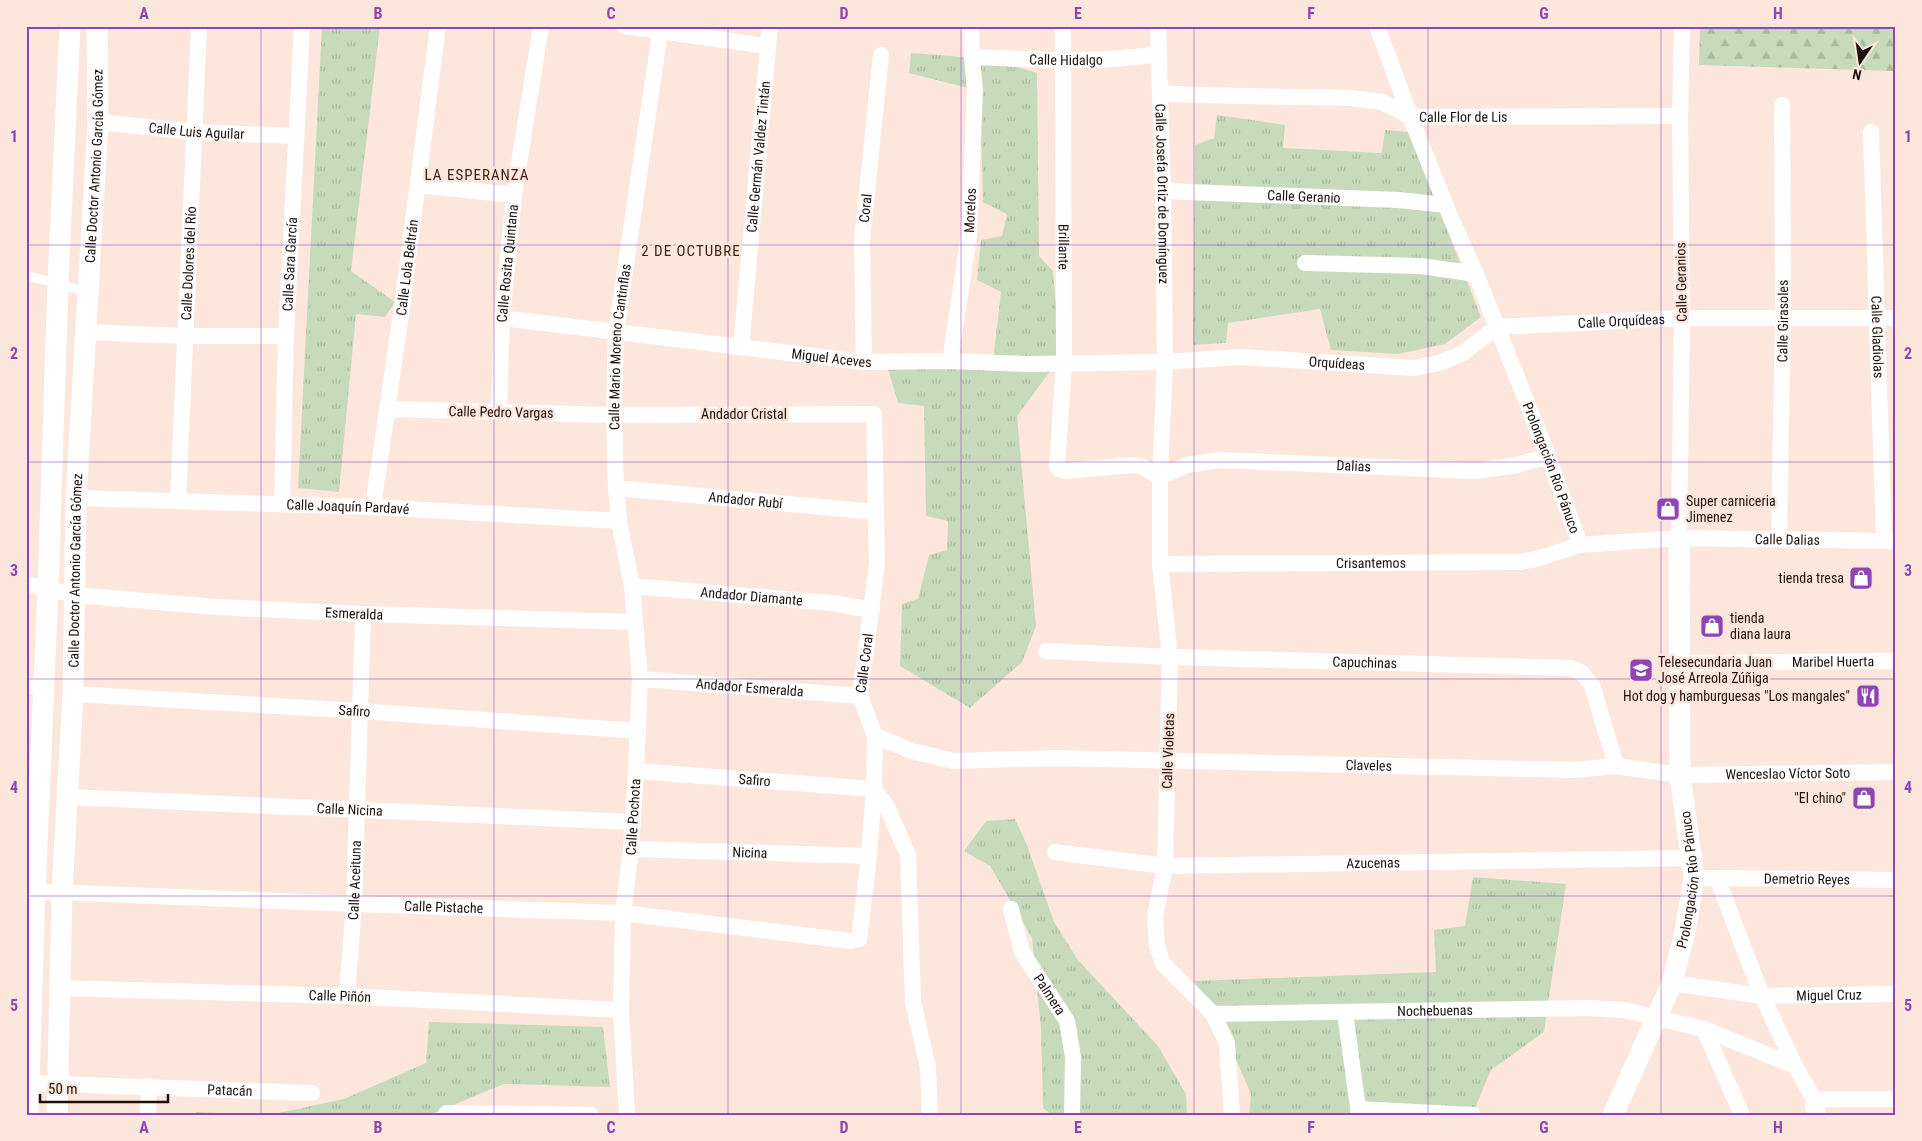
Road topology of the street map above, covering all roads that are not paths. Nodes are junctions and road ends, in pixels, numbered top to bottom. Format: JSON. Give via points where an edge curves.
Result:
{"nodes":[{"id":1,"x":70,"y":26,"type":"edge"},
{"id":2,"x":97,"y":26,"type":"edge"},
{"id":3,"x":199,"y":26,"type":"edge"},
{"id":4,"x":302,"y":26,"type":"edge"},
{"id":5,"x":438,"y":26,"type":"edge"},
{"id":6,"x":541,"y":26,"type":"edge"},
{"id":7,"x":624,"y":26,"type":"edge"},
{"id":8,"x":770,"y":26,"type":"edge"},
{"id":9,"x":971,"y":26,"type":"edge"},
{"id":10,"x":1063,"y":26,"type":"edge"},
{"id":11,"x":1158,"y":26,"type":"edge"},
{"id":12,"x":1377,"y":26,"type":"edge"},
{"id":13,"x":1682,"y":26,"type":"edge"},
{"id":14,"x":660,"y":28,"type":"edge"},
{"id":15,"x":768,"y":46,"type":"junction"},
{"id":16,"x":1158,"y":54,"type":"junction"},
{"id":17,"x":881,"y":55,"type":"dead end"},
{"id":18,"x":972,"y":57,"type":"junction"},
{"id":19,"x":1063,"y":60,"type":"junction"},
{"id":20,"x":1161,"y":93,"type":"junction"},
{"id":21,"x":1782,"y":105,"type":"dead end"},
{"id":22,"x":1410,"y":116,"type":"junction"},
{"id":23,"x":1680,"y":116,"type":"junction"},
{"id":24,"x":98,"y":122,"type":"junction"},
{"id":25,"x":196,"y":132,"type":"junction"},
{"id":26,"x":1871,"y":132,"type":"dead end"},
{"id":27,"x":295,"y":136,"type":"junction"},
{"id":28,"x":418,"y":185,"type":"junction"},
{"id":29,"x":1163,"y":192,"type":"junction"},
{"id":30,"x":514,"y":195,"type":"junction"},
{"id":31,"x":1446,"y":205,"type":"junction"},
{"id":32,"x":1305,"y":263,"type":"dead end"},
{"id":33,"x":1476,"y":274,"type":"junction"},
{"id":34,"x":26,"y":276,"type":"edge"},
{"id":35,"x":58,"y":283,"type":"junction"},
{"id":36,"x":88,"y":293,"type":"junction"},
{"id":37,"x":502,"y":318,"type":"junction"},
{"id":38,"x":1682,"y":318,"type":"junction"},
{"id":39,"x":1783,"y":318,"type":"junction"},
{"id":40,"x":1878,"y":318,"type":"junction"},
{"id":41,"x":1896,"y":318,"type":"edge"},
{"id":42,"x":1497,"y":327,"type":"junction"},
{"id":43,"x":85,"y":332,"type":"junction"},
{"id":44,"x":616,"y":332,"type":"junction"},
{"id":45,"x":184,"y":336,"type":"junction"},
{"id":46,"x":286,"y":336,"type":"junction"},
{"id":47,"x":741,"y":347,"type":"junction"},
{"id":48,"x":950,"y":361,"type":"junction"},
{"id":49,"x":864,"y":362,"type":"junction"},
{"id":50,"x":1165,"y":362,"type":"junction"},
{"id":51,"x":1064,"y":363,"type":"junction"},
{"id":52,"x":388,"y":409,"type":"junction"},
{"id":53,"x":498,"y":412,"type":"junction"},
{"id":54,"x":614,"y":414,"type":"junction"},
{"id":55,"x":874,"y":414,"type":"joint"},
{"id":56,"x":1548,"y":456,"type":"junction"},
{"id":57,"x":1160,"y":477,"type":"junction"},
{"id":58,"x":616,"y":488,"type":"junction"},
{"id":59,"x":76,"y":498,"type":"junction"},
{"id":60,"x":178,"y":501,"type":"junction"},
{"id":61,"x":282,"y":503,"type":"junction"},
{"id":62,"x":373,"y":506,"type":"junction"},
{"id":63,"x":876,"y":512,"type":"junction"},
{"id":64,"x":619,"y":521,"type":"junction"},
{"id":65,"x":1679,"y":538,"type":"junction"},
{"id":66,"x":1779,"y":539,"type":"junction"},
{"id":67,"x":1890,"y":541,"type":"edge"},
{"id":68,"x":1580,"y":545,"type":"junction"},
{"id":69,"x":1160,"y":564,"type":"junction"},
{"id":70,"x":26,"y":584,"type":"edge"},
{"id":71,"x":632,"y":586,"type":"junction"},
{"id":72,"x":48,"y":590,"type":"junction"},
{"id":73,"x":75,"y":596,"type":"junction"},
{"id":74,"x":872,"y":610,"type":"junction"},
{"id":75,"x":363,"y":614,"type":"junction"},
{"id":76,"x":634,"y":622,"type":"junction"},
{"id":77,"x":1046,"y":652,"type":"dead end"},
{"id":78,"x":1170,"y":657,"type":"junction"},
{"id":79,"x":1896,"y":661,"type":"edge"},
{"id":80,"x":1680,"y":663,"type":"junction"},
{"id":81,"x":640,"y":679,"type":"junction"},
{"id":82,"x":35,"y":687,"type":"edge"},
{"id":83,"x":72,"y":694,"type":"junction"},
{"id":84,"x":860,"y":696,"type":"junction"},
{"id":85,"x":360,"y":711,"type":"junction"},
{"id":86,"x":638,"y":731,"type":"junction"},
{"id":87,"x":875,"y":736,"type":"junction"},
{"id":88,"x":1167,"y":760,"type":"junction"},
{"id":89,"x":1616,"y":766,"type":"junction"},
{"id":90,"x":636,"y":771,"type":"junction"},
{"id":91,"x":1896,"y":772,"type":"edge"},
{"id":92,"x":1680,"y":775,"type":"junction"},
{"id":93,"x":40,"y":782,"type":"junction"},
{"id":94,"x":874,"y":789,"type":"junction"},
{"id":95,"x":68,"y":797,"type":"junction"},
{"id":96,"x":26,"y":803,"type":"edge"},
{"id":97,"x":357,"y":810,"type":"junction"},
{"id":98,"x":633,"y":822,"type":"junction"},
{"id":99,"x":631,"y":848,"type":"junction"},
{"id":100,"x":1055,"y":852,"type":"dead end"},
{"id":101,"x":869,"y":856,"type":"junction"},
{"id":102,"x":1164,"y":866,"type":"junction"},
{"id":103,"x":1693,"y":868,"type":"junction"},
{"id":104,"x":1717,"y":878,"type":"junction"},
{"id":105,"x":1896,"y":880,"type":"edge"},
{"id":106,"x":30,"y":891,"type":"edge"},
{"id":107,"x":62,"y":892,"type":"junction"},
{"id":108,"x":354,"y":904,"type":"junction"},
{"id":109,"x":1011,"y":909,"type":"dead end"},
{"id":110,"x":623,"y":913,"type":"junction"},
{"id":111,"x":859,"y":939,"type":"joint"},
{"id":112,"x":1672,"y":983,"type":"junction"},
{"id":113,"x":60,"y":988,"type":"junction"},
{"id":114,"x":1896,"y":994,"type":"edge"},
{"id":115,"x":346,"y":996,"type":"junction"},
{"id":116,"x":1762,"y":996,"type":"junction"},
{"id":117,"x":621,"y":1010,"type":"junction"},
{"id":118,"x":1345,"y":1013,"type":"junction"},
{"id":119,"x":1213,"y":1014,"type":"junction"},
{"id":120,"x":1658,"y":1018,"type":"junction"},
{"id":121,"x":1704,"y":1029,"type":"junction"},
{"id":122,"x":1795,"y":1066,"type":"junction"},
{"id":123,"x":30,"y":1083,"type":"junction"},
{"id":124,"x":59,"y":1084,"type":"junction"},
{"id":125,"x":149,"y":1086,"type":"junction"},
{"id":126,"x":312,"y":1093,"type":"dead end"},
{"id":127,"x":1896,"y":1099,"type":"edge"},
{"id":128,"x":1813,"y":1107,"type":"edge"},
{"id":129,"x":28,"y":1110,"type":"edge"},
{"id":130,"x":1359,"y":1112,"type":"edge"},
{"id":131,"x":534,"y":1114,"type":"edge"},
{"id":132,"x":57,"y":1115,"type":"edge"},
{"id":133,"x":148,"y":1115,"type":"edge"},
{"id":134,"x":445,"y":1115,"type":"edge"},
{"id":135,"x":591,"y":1115,"type":"edge"},
{"id":136,"x":627,"y":1115,"type":"edge"},
{"id":137,"x":930,"y":1115,"type":"edge"},
{"id":138,"x":1072,"y":1115,"type":"edge"},
{"id":139,"x":1232,"y":1115,"type":"edge"},
{"id":140,"x":1473,"y":1115,"type":"edge"},
{"id":141,"x":1613,"y":1115,"type":"edge"},
{"id":142,"x":1742,"y":1115,"type":"edge"},
{"id":143,"x":1818,"y":1115,"type":"edge"}],
"edges":[{"from":1,"to":35,"type":"street","name":"Calle Doctor Antonio García Gómez"},
{"from":2,"to":24,"type":"street","name":"Calle Doctor Antonio García Gómez"},
{"from":3,"to":25,"type":"street","name":"Calle Dolores del Río"},
{"from":4,"to":27,"type":"street","name":"Calle Sara García"},
{"from":5,"to":28,"type":"street","name":"Calle Lola Beltrán"},
{"from":6,"to":30,"type":"street","name":"Calle Rosita Quintana"},
{"from":7,"to":14,"type":"street"},
{"from":8,"to":15,"type":"street","name":"Calle Germán Valdez Tintán"},
{"from":9,"to":18,"type":"street","name":"Morelos"},
{"from":10,"to":19,"type":"street","name":"Brillante"},
{"from":11,"to":16,"type":"street","name":"Calle Josefa Ortiz de Domínguez"},
{"from":12,"to":22,"type":"street","name":"Prolongación Río Pánuco"},
{"from":13,"to":23,"type":"street","name":"Calle Geranios"},
{"from":14,"to":15,"type":"street"},
{"from":14,"to":44,"type":"street","name":"Calle Mario Moreno Cantinflas"},
{"from":15,"to":47,"type":"street","name":"Calle Germán Valdez Tintán"},
{"from":16,"to":19,"type":"street","name":"Calle Hidalgo"},
{"from":16,"to":20,"type":"street","name":"Calle Josefa Ortiz de Domínguez"},
{"from":17,"to":49,"type":"street","name":"Coral","via":[[862,240]]},
{"from":18,"to":19,"type":"street","name":"Calle Hidalgo"},
{"from":18,"to":48,"type":"street","name":"Morelos","via":[[975,91],[969,235]]},
{"from":19,"to":51,"type":"street","name":"Brillante"},
{"from":20,"to":22,"type":"street","name":"Calle Flor de Lis","via":[[1351,98],[1382,102]]},
{"from":20,"to":29,"type":"street","name":"Calle Josefa Ortiz de Domínguez"},
{"from":21,"to":39,"type":"street","name":"Calle Girasoles"},
{"from":22,"to":23,"type":"street","name":"Calle Flor de Lis"},
{"from":22,"to":31,"type":"street","name":"Prolongación Río Pánuco"},
{"from":23,"to":38,"type":"street","name":"Calle Geranios"},
{"from":24,"to":25,"type":"street","name":"Calle Luis Aguilar"},
{"from":24,"to":36,"type":"street","name":"Calle Doctor Antonio García Gómez"},
{"from":25,"to":27,"type":"street","name":"Calle Luis Aguilar"},
{"from":25,"to":45,"type":"street","name":"Calle Dolores del Río"},
{"from":26,"to":40,"type":"street","name":"Calle Gladiolas"},
{"from":27,"to":46,"type":"street","name":"Calle Sara García"},
{"from":28,"to":30,"type":"street"},
{"from":28,"to":52,"type":"street","name":"Calle Lola Beltrán"},
{"from":29,"to":31,"type":"street","name":"Calle Geranio","via":[[1398,200]]},
{"from":29,"to":50,"type":"street","name":"Calle Josefa Ortiz de Domínguez"},
{"from":30,"to":37,"type":"street","name":"Calle Rosita Quintana"},
{"from":31,"to":33,"type":"street","name":"Prolongación Río Pánuco"},
{"from":32,"to":33,"type":"street","via":[[1421,266]]},
{"from":33,"to":42,"type":"street","name":"Prolongación Río Pánuco"},
{"from":34,"to":35,"type":"lane"},
{"from":35,"to":36,"type":"lane"},
{"from":35,"to":72,"type":"street","name":"Calle Doctor Antonio García Gómez"},
{"from":36,"to":43,"type":"street","name":"Calle Doctor Antonio García Gómez"},
{"from":37,"to":44,"type":"street","name":"Miguel Aceves"},
{"from":37,"to":53,"type":"street","name":"Calle Rosita Quintana"},
{"from":38,"to":39,"type":"street","name":"Calle Orquídeas"},
{"from":38,"to":42,"type":"street","name":"Calle Orquídeas"},
{"from":38,"to":65,"type":"street","name":"Calle Geranios"},
{"from":39,"to":40,"type":"street","name":"Calle Orquídeas"},
{"from":39,"to":66,"type":"street","name":"Calle Girasoles"},
{"from":40,"to":41,"type":"street","name":"Calle Orquídeas"},
{"from":40,"to":67,"type":"street","name":"Calle Gladiolas"},
{"from":42,"to":50,"type":"street","name":"Orquídeas","via":[[1463,353],[1439,363],[1414,368],[1240,357]]},
{"from":42,"to":56,"type":"street","name":"Prolongación Río Pánuco"},
{"from":43,"to":45,"type":"street"},
{"from":43,"to":59,"type":"street","name":"Calle Doctor Antonio García Gómez"},
{"from":44,"to":47,"type":"street","name":"Miguel Aceves"},
{"from":44,"to":54,"type":"street","name":"Calle Mario Moreno Cantinflas"},
{"from":45,"to":46,"type":"street"},
{"from":45,"to":60,"type":"street","name":"Calle Dolores del Río"},
{"from":46,"to":61,"type":"street","name":"Calle Sara García"},
{"from":47,"to":49,"type":"street","name":"Miguel Aceves"},
{"from":48,"to":49,"type":"street","name":"Miguel Aceves"},
{"from":48,"to":51,"type":"street","name":"Miguel Aceves"},
{"from":50,"to":51,"type":"street","name":"Miguel Aceves"},
{"from":50,"to":57,"type":"street","name":"Calle Violetas"},
{"from":51,"to":57,"type":"street","name":"Brillante","via":[[1059,469],[1132,465]]},
{"from":52,"to":53,"type":"street","name":"Calle Pedro Vargas"},
{"from":52,"to":62,"type":"street","name":"Calle Lola Beltrán"},
{"from":53,"to":54,"type":"street","name":"Calle Pedro Vargas"},
{"from":54,"to":55,"type":"street","name":"Andador Cristal"},
{"from":54,"to":58,"type":"street","name":"Calle Mario Moreno Cantinflas"},
{"from":55,"to":63,"type":"street","name":"Calle Coral"},
{"from":56,"to":57,"type":"street","name":"Dalias","via":[[1476,471],[1220,460],[1187,465]]},
{"from":56,"to":68,"type":"street","name":"Prolongación Río Pánuco"},
{"from":57,"to":69,"type":"street","name":"Calle Violetas"},
{"from":58,"to":63,"type":"street","name":"Andador Rubí"},
{"from":58,"to":64,"type":"street","name":"Calle Mario Moreno Cantinflas"},
{"from":59,"to":60,"type":"street","name":"Calle Joaquín Pardavé"},
{"from":59,"to":73,"type":"street","name":"Calle Doctor Antonio García Gómez"},
{"from":60,"to":61,"type":"street","name":"Calle Joaquín Pardavé"},
{"from":61,"to":62,"type":"street","name":"Calle Joaquín Pardavé"},
{"from":62,"to":64,"type":"street","name":"Calle Joaquín Pardavé"},
{"from":63,"to":74,"type":"street","name":"Calle Coral","via":[[877,564]]},
{"from":64,"to":71,"type":"street","name":"Calle Pochota"},
{"from":65,"to":66,"type":"street","name":"Calle Dalias"},
{"from":65,"to":68,"type":"street","name":"Prolongación Río Pánuco"},
{"from":65,"to":80,"type":"street","name":"Prolongación Río Pánuco"},
{"from":66,"to":67,"type":"street","name":"Calle Dalias"},
{"from":68,"to":69,"type":"street","name":"Crisantemos","via":[[1519,562]]},
{"from":69,"to":78,"type":"street","name":"Calle Violetas"},
{"from":70,"to":72,"type":"street","name":"Esmeralda"},
{"from":71,"to":74,"type":"street","name":"Andador Diamante","via":[[832,603]]},
{"from":71,"to":76,"type":"street","name":"Calle Pochota"},
{"from":72,"to":73,"type":"street","name":"Esmeralda"},
{"from":72,"to":82,"type":"street","name":"Calle Doctor Antonio García Gómez"},
{"from":73,"to":75,"type":"street","name":"Esmeralda"},
{"from":73,"to":83,"type":"street","name":"Calle Doctor Antonio García Gómez"},
{"from":74,"to":84,"type":"street","name":"Calle Coral"},
{"from":75,"to":76,"type":"street","name":"Esmeralda"},
{"from":75,"to":85,"type":"street","name":"Calle Aceituna"},
{"from":76,"to":81,"type":"street","name":"Calle Pochota"},
{"from":77,"to":78,"type":"street","name":"Capuchinas"},
{"from":78,"to":88,"type":"street","name":"Calle Violetas"},
{"from":78,"to":89,"type":"street","name":"Capuchinas","via":[[1571,668],[1582,673],[1592,685]]},
{"from":79,"to":80,"type":"street","name":"Maribel Huerta"},
{"from":80,"to":92,"type":"street","name":"Prolongación Río Pánuco"},
{"from":81,"to":84,"type":"street","name":"Andador Esmeralda"},
{"from":81,"to":86,"type":"street","name":"Calle Pochota"},
{"from":82,"to":93,"type":"street","name":"Calle Doctor Antonio García Gómez"},
{"from":83,"to":85,"type":"street","name":"Safiro"},
{"from":83,"to":95,"type":"street","name":"Calle Doctor Antonio García Gómez"},
{"from":84,"to":87,"type":"street","name":"Calle Coral"},
{"from":85,"to":86,"type":"street","name":"Safiro"},
{"from":85,"to":97,"type":"street","name":"Calle Aceituna"},
{"from":86,"to":90,"type":"street","name":"Calle Pochota"},
{"from":87,"to":88,"type":"street","name":"Claveles","via":[[912,751],[953,761],[1056,758]]},
{"from":87,"to":94,"type":"street","name":"Calle Coral"},
{"from":88,"to":89,"type":"street","name":"Claveles","via":[[1574,770]]},
{"from":88,"to":102,"type":"street","name":"Calle Violetas"},
{"from":89,"to":92,"type":"street","name":"Claveles"},
{"from":90,"to":94,"type":"street","name":"Safiro"},
{"from":90,"to":98,"type":"street","name":"Calle Pochota"},
{"from":91,"to":92,"type":"street","name":"Wenceslao Víctor Soto"},
{"from":92,"to":103,"type":"street","name":"Prolongación Río Pánuco"},
{"from":93,"to":96,"type":"street"},
{"from":93,"to":106,"type":"street","name":"Calle Doctor Antonio García Gómez"},
{"from":94,"to":101,"type":"street","name":"Calle Coral"},
{"from":94,"to":137,"type":"street","via":[[887,807],[908,855],[913,1002],[928,1068]]},
{"from":95,"to":97,"type":"street","name":"Calle Nicina"},
{"from":95,"to":107,"type":"street","name":"Calle Doctor Antonio García Gómez"},
{"from":97,"to":98,"type":"street","name":"Calle Nicina"},
{"from":97,"to":108,"type":"street","name":"Calle Aceituna"},
{"from":98,"to":99,"type":"street","name":"Calle Pochota"},
{"from":99,"to":101,"type":"street","name":"Nicina"},
{"from":99,"to":110,"type":"street","name":"Calle Pochota"},
{"from":100,"to":102,"type":"street","name":"Azucenas"},
{"from":101,"to":111,"type":"street","name":"Calle Coral"},
{"from":102,"to":103,"type":"street","name":"Azucenas"},
{"from":102,"to":119,"type":"street","name":"Calle Violetas","via":[[1155,917],[1157,946],[1163,964]]},
{"from":103,"to":104,"type":"street","name":"Azucenas"},
{"from":103,"to":112,"type":"street","name":"Prolongación Río Pánuco","via":[[1686,932]]},
{"from":104,"to":105,"type":"street","name":"Demetrio Reyes"},
{"from":104,"to":116,"type":"street"},
{"from":106,"to":107,"type":"street","name":"Calle Pistache"},
{"from":106,"to":123,"type":"street","name":"Calle Doctor Antonio García Gómez"},
{"from":107,"to":108,"type":"street","name":"Calle Pistache"},
{"from":107,"to":113,"type":"street","name":"Calle Doctor Antonio García Gómez"},
{"from":108,"to":110,"type":"street","name":"Calle Pistache"},
{"from":108,"to":115,"type":"street","name":"Calle Aceituna"},
{"from":109,"to":138,"type":"street","name":"Palmera","via":[[1022,952],[1067,1021],[1073,1057]]},
{"from":110,"to":111,"type":"street","name":"Calle Pistache","via":[[850,941]]},
{"from":110,"to":117,"type":"street","name":"Calle Pochota"},
{"from":112,"to":116,"type":"street","name":"Miguel Cruz"},
{"from":112,"to":120,"type":"street","name":"Prolongación Río Pánuco"},
{"from":113,"to":115,"type":"street","name":"Calle Piñón"},
{"from":113,"to":124,"type":"street","name":"Calle Doctor Antonio García Gómez"},
{"from":114,"to":116,"type":"street","name":"Miguel Cruz"},
{"from":115,"to":117,"type":"street","name":"Calle Piñón"},
{"from":116,"to":122,"type":"street"},
{"from":117,"to":136,"type":"street","name":"Calle Pochota"},
{"from":118,"to":119,"type":"street","name":"Nochebuenas"},
{"from":118,"to":120,"type":"street","name":"Nochebuenas","via":[[1591,1008],[1624,1010]]},
{"from":118,"to":130,"type":"street"},
{"from":119,"to":139,"type":"street","name":"Calle Violetas","via":[[1227,1043]]},
{"from":120,"to":121,"type":"street","name":"Nochebuenas"},
{"from":120,"to":141,"type":"street","name":"Prolongación Río Pánuco"},
{"from":121,"to":122,"type":"street","name":"Nochebuenas"},
{"from":121,"to":142,"type":"street"},
{"from":122,"to":128,"type":"street"},
{"from":123,"to":124,"type":"street","name":"Patacán"},
{"from":123,"to":129,"type":"street","name":"Calle Doctor Antonio García Gómez"},
{"from":124,"to":125,"type":"street","name":"Patacán"},
{"from":124,"to":132,"type":"street","name":"Calle Doctor Antonio García Gómez"},
{"from":125,"to":126,"type":"street","name":"Patacán"},
{"from":125,"to":133,"type":"street"},
{"from":127,"to":128,"type":"street"},
{"from":128,"to":143,"type":"street"},
{"from":130,"to":140,"type":"street"},
{"from":131,"to":134,"type":"street"},
{"from":131,"to":135,"type":"street"}]}
